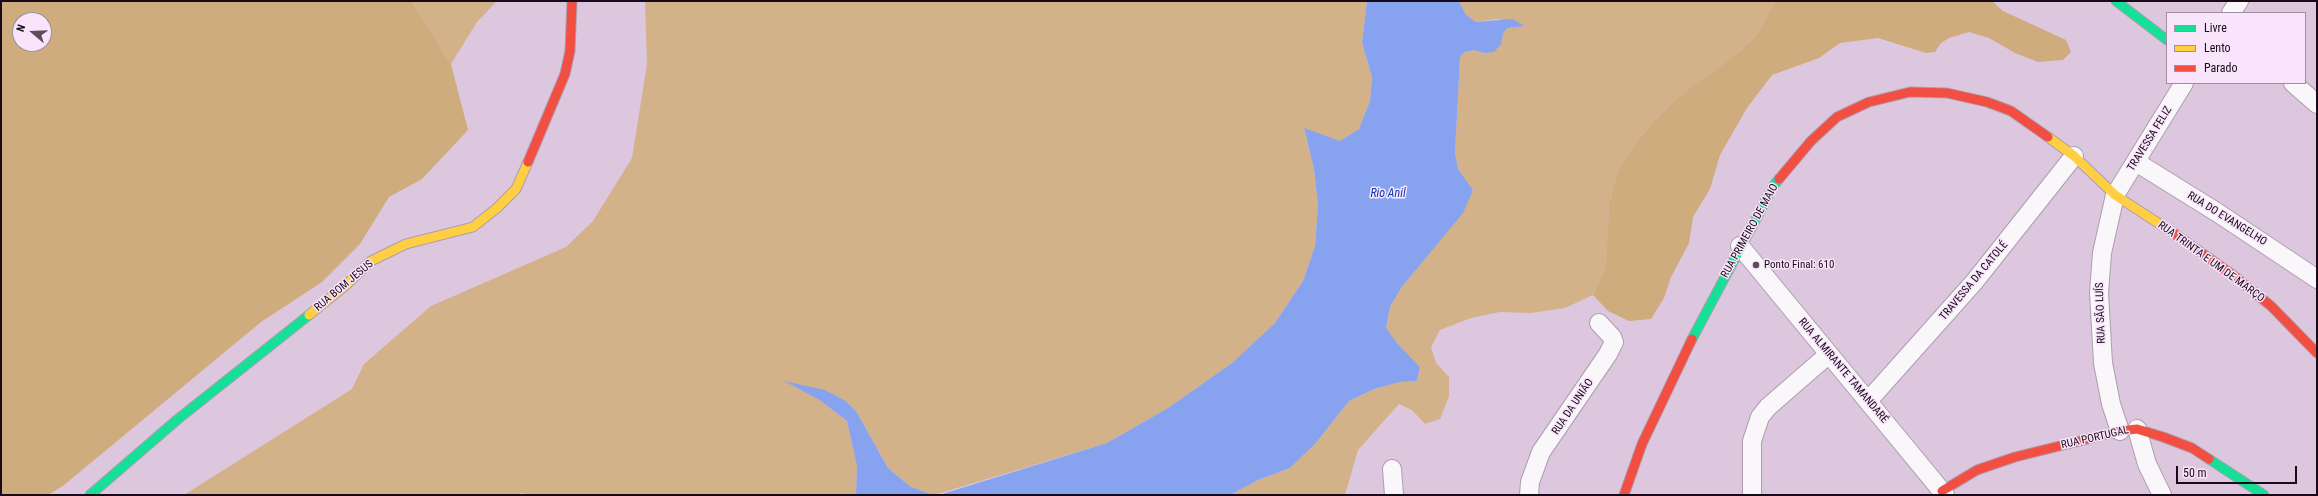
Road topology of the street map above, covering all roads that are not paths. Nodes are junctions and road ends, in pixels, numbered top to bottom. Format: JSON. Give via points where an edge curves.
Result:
{"nodes":[{"id":1,"x":572,"y":1,"type":"edge"},
{"id":2,"x":2116,"y":1,"type":"edge"},
{"id":3,"x":2239,"y":1,"type":"edge"},
{"id":4,"x":2232,"y":12,"type":"edge"},
{"id":5,"x":2166,"y":39,"type":"edge"},
{"id":6,"x":2183,"y":84,"type":"edge"},
{"id":7,"x":2294,"y":84,"type":"edge"},
{"id":8,"x":2317,"y":104,"type":"edge"},
{"id":9,"x":2074,"y":156,"type":"junction"},
{"id":10,"x":2136,"y":162,"type":"junction"},
{"id":11,"x":2115,"y":195,"type":"junction"},
{"id":12,"x":1740,"y":246,"type":"junction"},
{"id":13,"x":2317,"y":279,"type":"edge"},
{"id":14,"x":1599,"y":324,"type":"dead end"},
{"id":15,"x":2317,"y":353,"type":"edge"},
{"id":16,"x":1829,"y":354,"type":"junction"},
{"id":17,"x":1868,"y":401,"type":"junction"},
{"id":18,"x":2128,"y":430,"type":"junction"},
{"id":19,"x":1392,"y":469,"type":"dead end"},
{"id":20,"x":1943,"y":493,"type":"edge"},
{"id":21,"x":90,"y":495,"type":"edge"},
{"id":22,"x":1394,"y":495,"type":"edge"},
{"id":23,"x":1529,"y":495,"type":"edge"},
{"id":24,"x":1624,"y":495,"type":"edge"},
{"id":25,"x":1752,"y":495,"type":"edge"},
{"id":26,"x":2162,"y":495,"type":"edge"},
{"id":27,"x":2264,"y":495,"type":"edge"}],
"edges":[{"from":1,"to":21,"type":"street","name":"RUA BOM JESUS","via":[[570,51],[565,74],[516,189],[473,227],[406,244],[371,261],[346,285],[178,419]]},
{"from":2,"to":5,"type":"street"},
{"from":3,"to":4,"type":"street"},
{"from":6,"to":10,"type":"street","name":"TRAVESSA FELIZ"},
{"from":7,"to":8,"type":"street"},
{"from":9,"to":11,"type":"street","name":"RUA PRIMEIRO DE MAIO"},
{"from":9,"to":12,"type":"street","name":"RUA PRIMEIRO DE MAIO","via":[[2011,112],[1987,102],[1947,93],[1910,92],[1869,102],[1837,116],[1811,141],[1774,185]]},
{"from":9,"to":17,"type":"street","name":"TRAVESSA DA CATOLÉ","via":[[1975,281]]},
{"from":10,"to":11,"type":"street","name":"TRAVESSA FELIZ"},
{"from":10,"to":13,"type":"street","name":"RUA DO EVANGELHO"},
{"from":11,"to":15,"type":"street","name":"RUA TRINTA E UM DE MARÇO","via":[[2234,276],[2271,306]]},
{"from":11,"to":18,"type":"street","name":"RUA SÃO LUÍS","via":[[2102,253],[2099,293],[2103,363],[2111,404]]},
{"from":12,"to":16,"type":"street","name":"RUA ALMIRANTE TAMANDARÉ"},
{"from":12,"to":24,"type":"street","name":"RUA PRIMEIRO DE MAIO","via":[[1642,444]]},
{"from":14,"to":23,"type":"street","name":"RUA DA UNIÃO","via":[[1612,337],[1612,346],[1541,452],[1530,482]]},
{"from":16,"to":17,"type":"street","name":"RUA ALMIRANTE TAMANDARÉ"},
{"from":16,"to":25,"type":"street","via":[[1760,417],[1752,441]]},
{"from":17,"to":20,"type":"street","name":"RUA ALMIRANTE TAMANDARÉ"},
{"from":18,"to":20,"type":"street","name":"RUA PORTUGAL","via":[[1978,470]]},
{"from":18,"to":26,"type":"street","name":"RUA SÃO LUÍS"},
{"from":18,"to":27,"type":"street","name":"RUA PORTUGAL","via":[[2163,436],[2192,448]]},
{"from":19,"to":22,"type":"street"}]}
